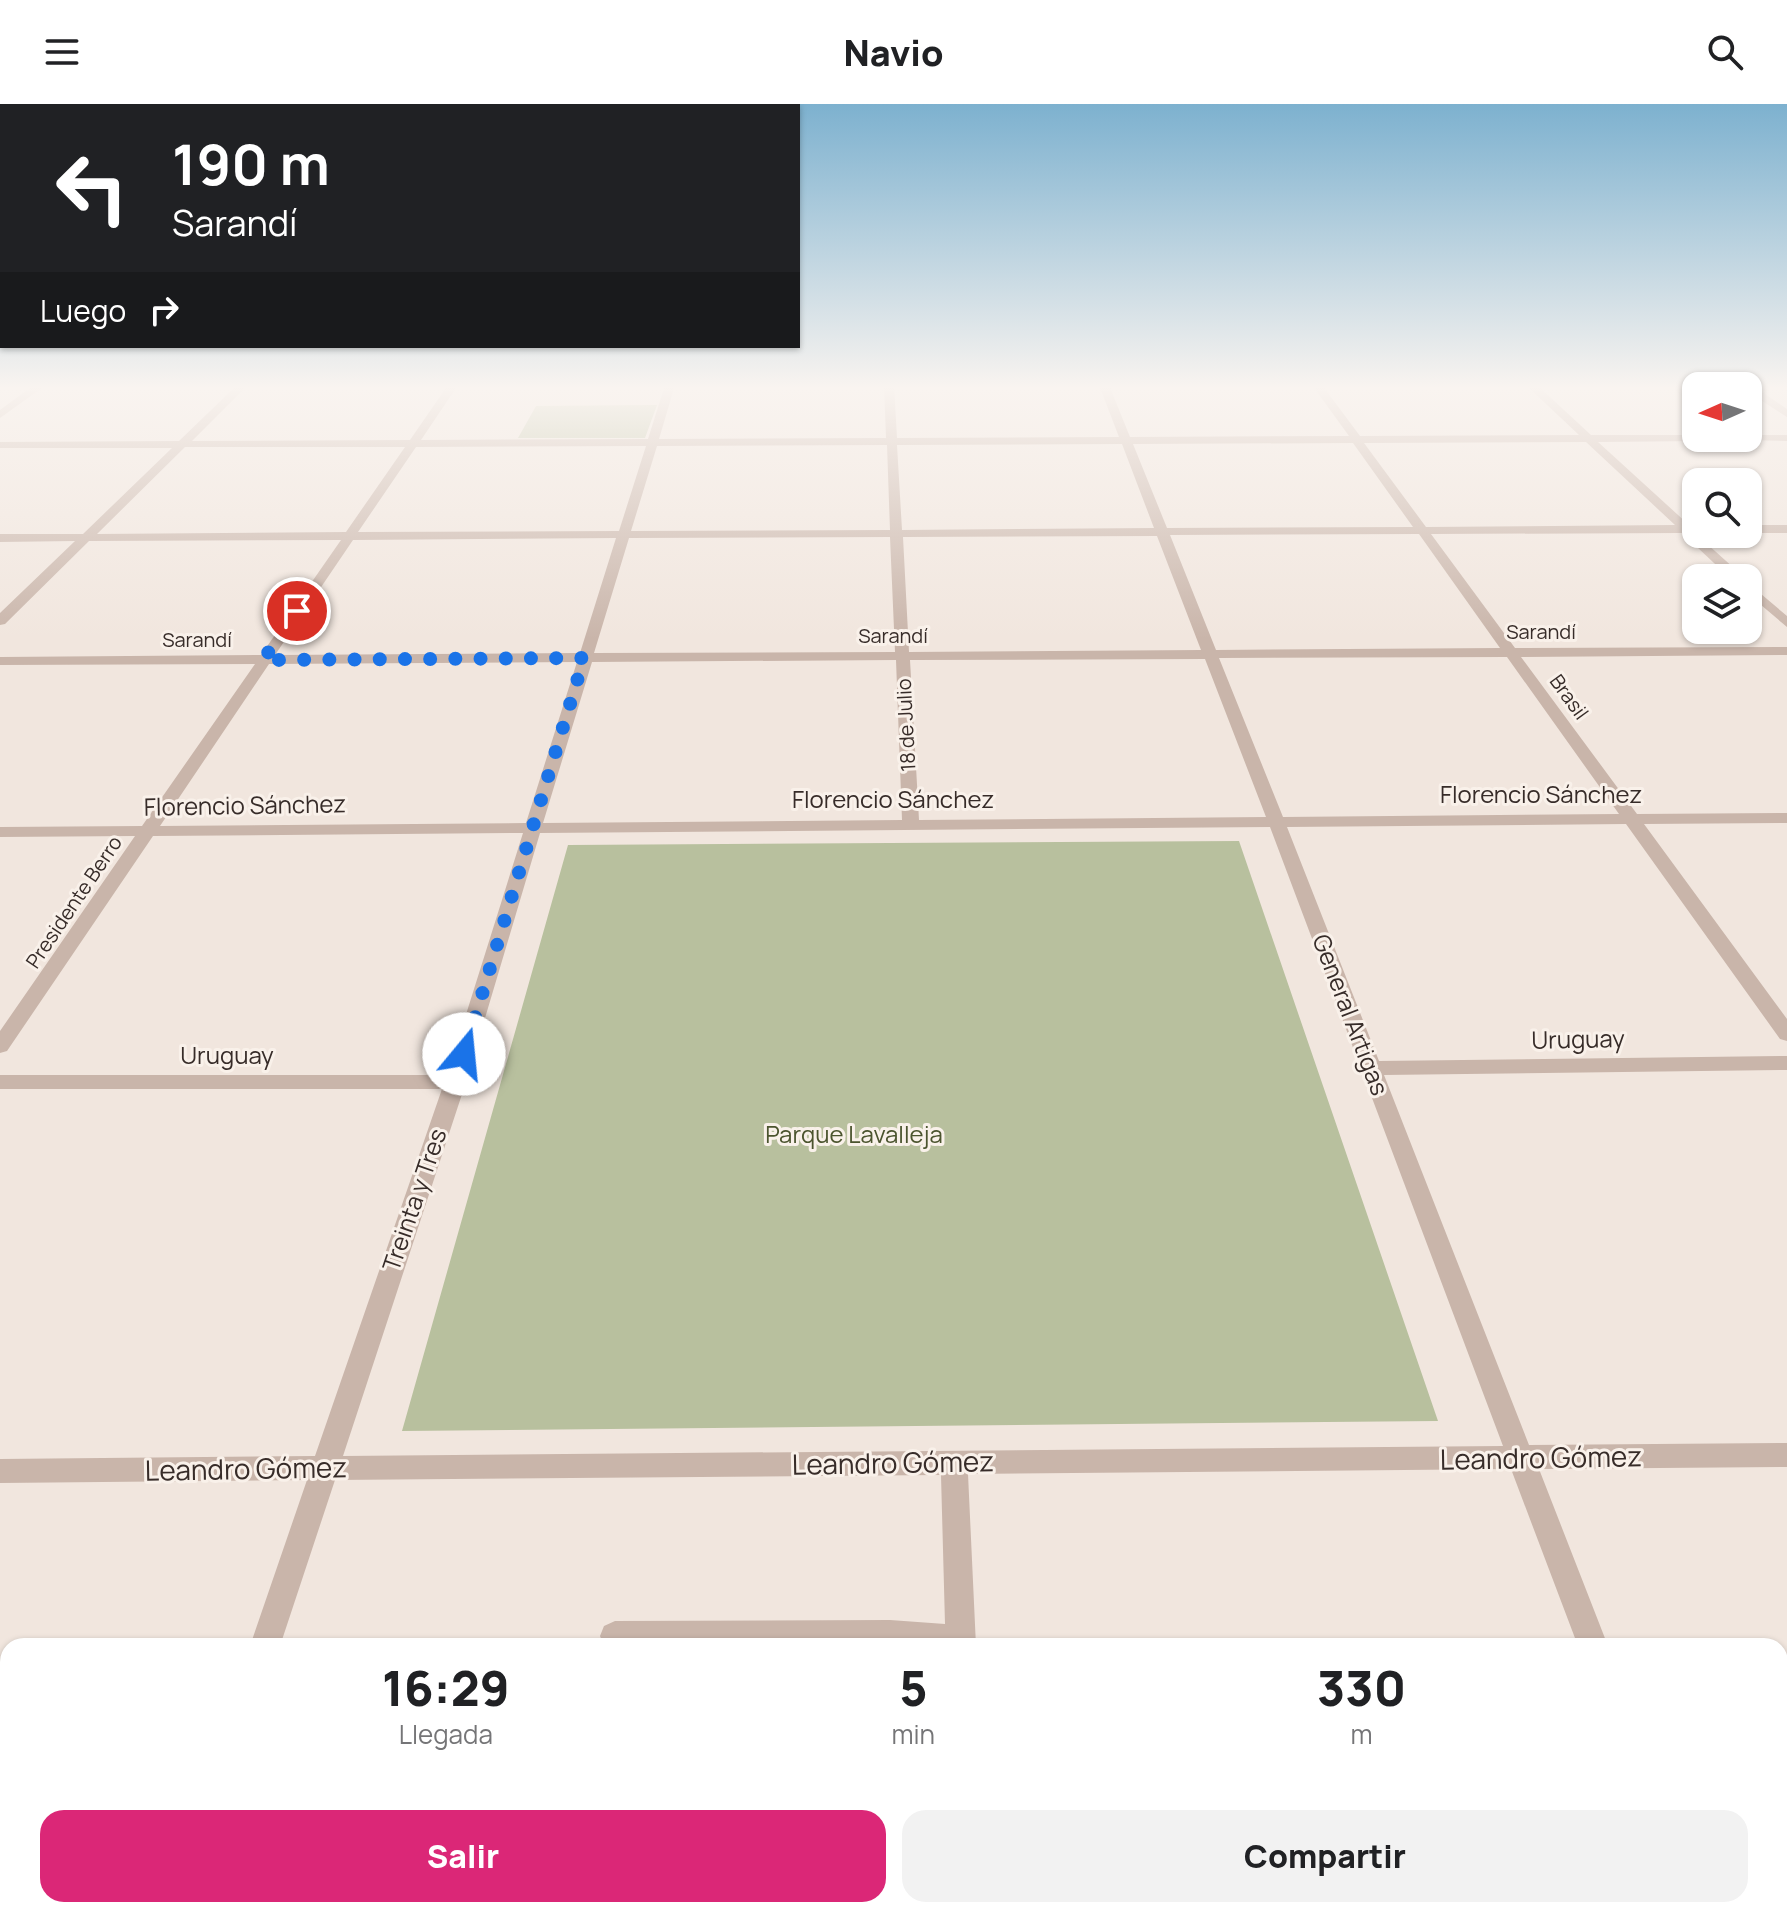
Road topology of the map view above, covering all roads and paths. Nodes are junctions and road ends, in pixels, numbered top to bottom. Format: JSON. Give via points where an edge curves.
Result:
{"nodes":[{"id":1,"x":155,"y":470,"type":"edge"},
{"id":2,"x":395,"y":470,"type":"edge"},
{"id":3,"x":643,"y":470,"type":"edge"},
{"id":4,"x":894,"y":470,"type":"edge"},
{"id":5,"x":1136,"y":470,"type":"edge"},
{"id":6,"x":1377,"y":470,"type":"edge"},
{"id":7,"x":1623,"y":470,"type":"edge"},
{"id":8,"x":1682,"y":522,"type":"edge"},
{"id":9,"x":1682,"y":529,"type":"edge"},
{"id":10,"x":1762,"y":529,"type":"edge"},
{"id":11,"x":1787,"y":529,"type":"edge"},
{"id":12,"x":1420,"y":530,"type":"junction"},
{"id":13,"x":1159,"y":532,"type":"junction"},
{"id":14,"x":622,"y":533,"type":"junction"},
{"id":15,"x":895,"y":533,"type":"junction"},
{"id":16,"x":348,"y":537,"type":"junction"},
{"id":17,"x":0,"y":538,"type":"edge"},
{"id":18,"x":85,"y":538,"type":"junction"},
{"id":19,"x":1709,"y":548,"type":"edge"},
{"id":20,"x":1724,"y":564,"type":"edge"},
{"id":21,"x":1762,"y":600,"type":"edge"},
{"id":22,"x":0,"y":621,"type":"edge"},
{"id":23,"x":1787,"y":623,"type":"edge"},
{"id":24,"x":1787,"y":651,"type":"edge"},
{"id":25,"x":1510,"y":652,"type":"junction"},
{"id":26,"x":1208,"y":654,"type":"junction"},
{"id":27,"x":902,"y":656,"type":"junction"},
{"id":28,"x":584,"y":658,"type":"junction"},
{"id":29,"x":263,"y":660,"type":"junction"},
{"id":30,"x":0,"y":661,"type":"edge"},
{"id":31,"x":1787,"y":818,"type":"edge"},
{"id":32,"x":1630,"y":819,"type":"junction"},
{"id":33,"x":1276,"y":821,"type":"junction"},
{"id":34,"x":911,"y":824,"type":"junction"},
{"id":35,"x":533,"y":827,"type":"junction"},
{"id":36,"x":147,"y":831,"type":"junction"},
{"id":37,"x":0,"y":832,"type":"edge"},
{"id":38,"x":1787,"y":1034,"type":"edge"},
{"id":39,"x":0,"y":1046,"type":"edge"},
{"id":40,"x":1787,"y":1063,"type":"edge"},
{"id":41,"x":1369,"y":1068,"type":"junction"},
{"id":42,"x":0,"y":1082,"type":"edge"},
{"id":43,"x":455,"y":1082,"type":"junction"},
{"id":44,"x":1787,"y":1455,"type":"edge"},
{"id":45,"x":1522,"y":1459,"type":"junction"},
{"id":46,"x":954,"y":1462,"type":"junction"},
{"id":47,"x":324,"y":1468,"type":"junction"},
{"id":48,"x":0,"y":1471,"type":"edge"},
{"id":49,"x":615,"y":1636,"type":"dead end"},
{"id":50,"x":268,"y":1638,"type":"edge"},
{"id":51,"x":917,"y":1638,"type":"edge"},
{"id":52,"x":961,"y":1638,"type":"edge"},
{"id":53,"x":1590,"y":1638,"type":"edge"}],
"edges":[{"from":1,"to":18,"type":"street"},
{"from":2,"to":16,"type":"street","name":"Presidente Berro"},
{"from":3,"to":14,"type":"street","name":"Treinta y Tres"},
{"from":4,"to":15,"type":"street","name":"18 de Julio"},
{"from":5,"to":13,"type":"street","name":"General Artigas"},
{"from":6,"to":12,"type":"street","name":"Brasil"},
{"from":7,"to":8,"type":"street"},
{"from":9,"to":12,"type":"street"},
{"from":10,"to":11,"type":"street"},
{"from":12,"to":13,"type":"street"},
{"from":12,"to":25,"type":"street","name":"Brasil"},
{"from":13,"to":15,"type":"street"},
{"from":13,"to":26,"type":"street","name":"General Artigas"},
{"from":14,"to":15,"type":"street"},
{"from":14,"to":16,"type":"street"},
{"from":14,"to":28,"type":"street","name":"Treinta y Tres"},
{"from":15,"to":27,"type":"street","name":"18 de Julio"},
{"from":16,"to":18,"type":"street"},
{"from":16,"to":29,"type":"street","name":"Presidente Berro"},
{"from":17,"to":18,"type":"street"},
{"from":18,"to":22,"type":"street"},
{"from":19,"to":20,"type":"street"},
{"from":21,"to":23,"type":"street"},
{"from":24,"to":25,"type":"street","name":"Sarandí"},
{"from":25,"to":26,"type":"street","name":"Sarandí"},
{"from":25,"to":32,"type":"street","name":"Brasil"},
{"from":26,"to":27,"type":"street","name":"Sarandí"},
{"from":26,"to":33,"type":"street","name":"General Artigas"},
{"from":27,"to":28,"type":"street","name":"Sarandí"},
{"from":27,"to":34,"type":"street","name":"18 de Julio"},
{"from":28,"to":29,"type":"street","name":"Sarandí"},
{"from":28,"to":35,"type":"street","name":"Treinta y Tres"},
{"from":29,"to":30,"type":"street","name":"Sarandí"},
{"from":29,"to":36,"type":"street","name":"Presidente Berro"},
{"from":31,"to":32,"type":"street","name":"Florencio Sánchez"},
{"from":32,"to":33,"type":"street","name":"Florencio Sánchez"},
{"from":32,"to":38,"type":"street","name":"Brasil"},
{"from":33,"to":34,"type":"street","name":"Florencio Sánchez"},
{"from":33,"to":41,"type":"street","name":"General Artigas"},
{"from":34,"to":35,"type":"street","name":"Florencio Sánchez"},
{"from":35,"to":36,"type":"street","name":"Florencio Sánchez"},
{"from":35,"to":43,"type":"street","name":"Treinta y Tres"},
{"from":36,"to":37,"type":"street","name":"Florencio Sánchez"},
{"from":36,"to":39,"type":"street","name":"Presidente Berro"},
{"from":40,"to":41,"type":"street","name":"Uruguay"},
{"from":41,"to":45,"type":"street","name":"General Artigas"},
{"from":42,"to":43,"type":"street","name":"Uruguay"},
{"from":43,"to":47,"type":"street","name":"Treinta y Tres"},
{"from":44,"to":45,"type":"street","name":"Leandro Gómez"},
{"from":45,"to":46,"type":"street","name":"Leandro Gómez"},
{"from":45,"to":53,"type":"street","name":"General Artigas"},
{"from":46,"to":47,"type":"street","name":"Leandro Gómez"},
{"from":46,"to":52,"type":"street"},
{"from":47,"to":48,"type":"street","name":"Leandro Gómez"},
{"from":47,"to":50,"type":"street","name":"Treinta y Tres"},
{"from":49,"to":51,"type":"street"}]}
